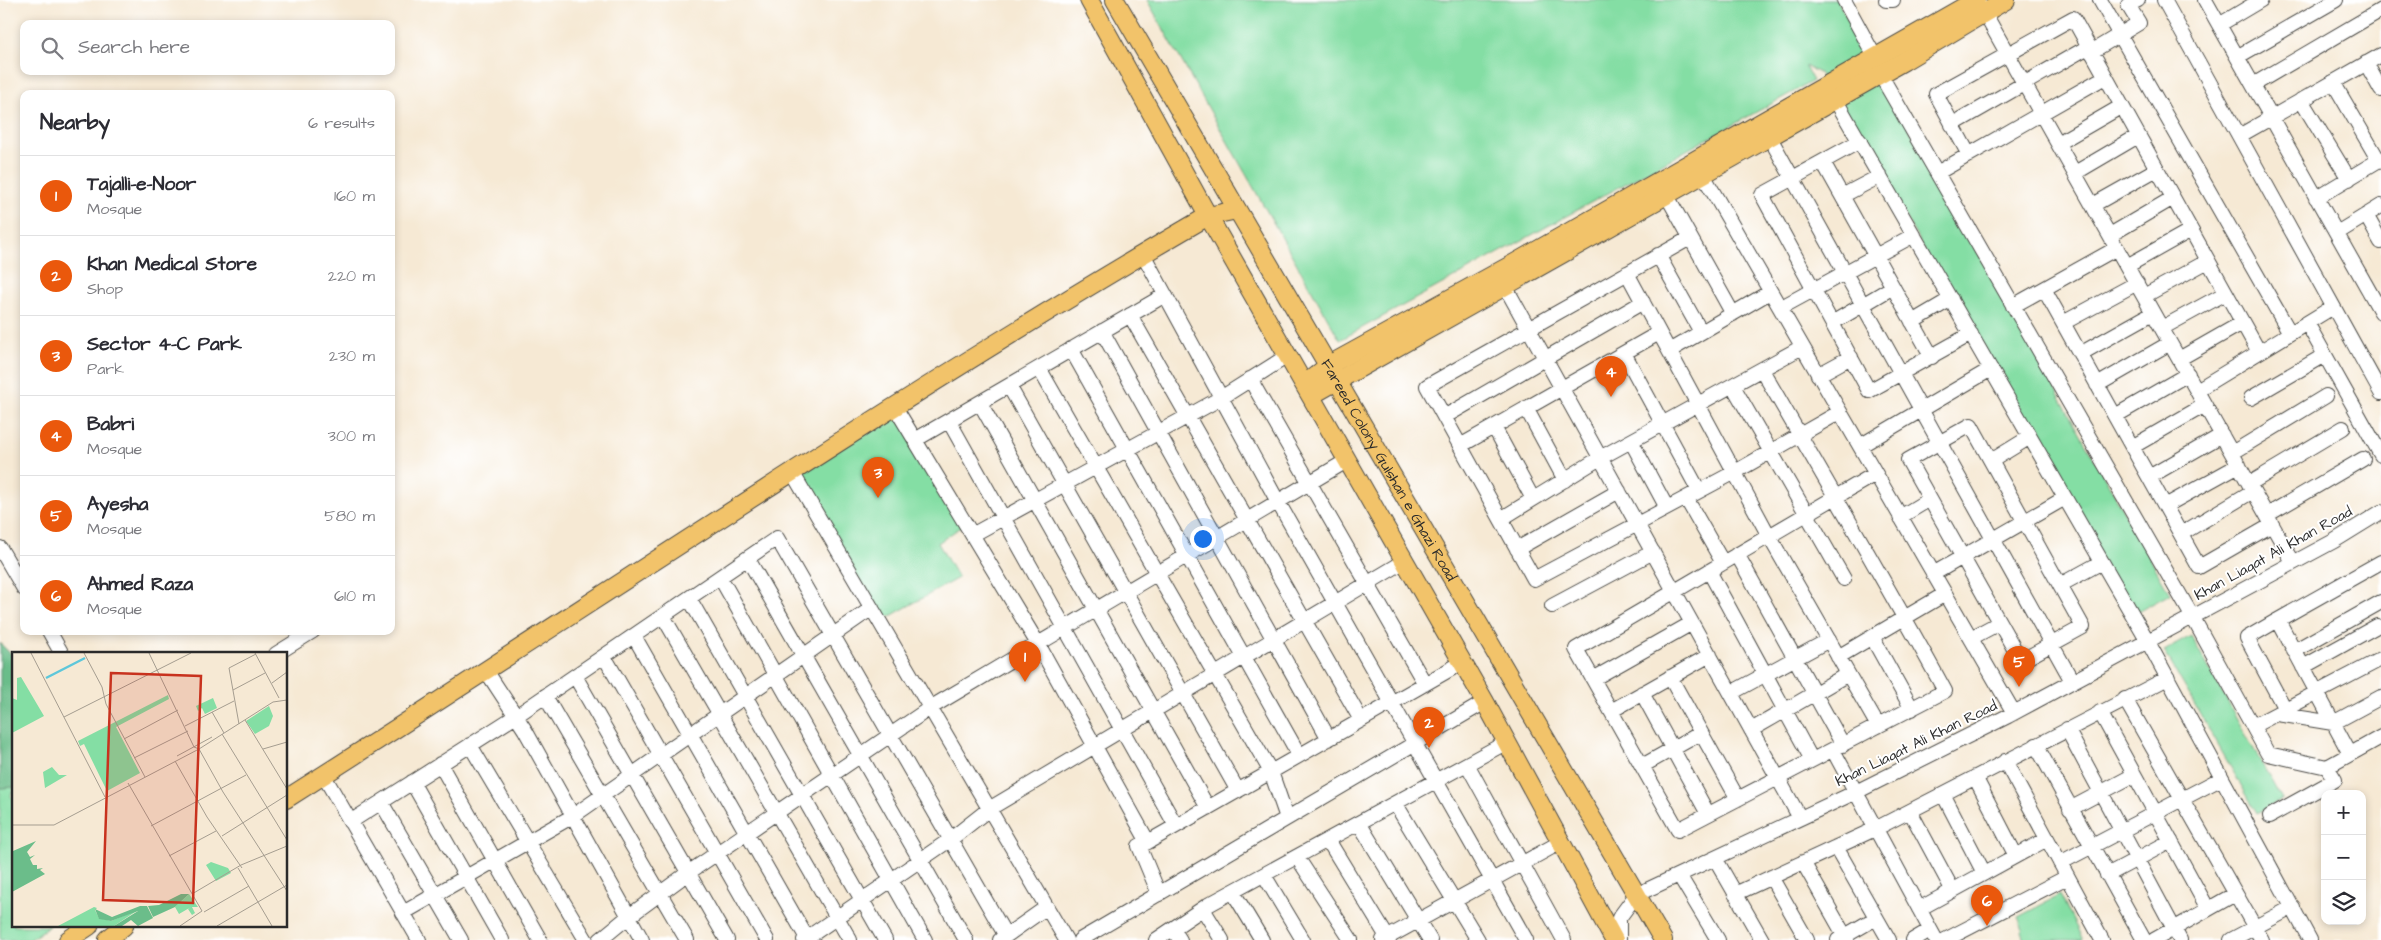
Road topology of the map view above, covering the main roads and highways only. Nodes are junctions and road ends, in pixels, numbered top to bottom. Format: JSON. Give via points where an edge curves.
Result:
{"nodes":[{"id":1,"x":1089,"y":0,"type":"edge"},
{"id":2,"x":1115,"y":0,"type":"edge"},
{"id":3,"x":2006,"y":0,"type":"edge"},
{"id":4,"x":1980,"y":4,"type":"edge"},
{"id":5,"x":1878,"y":66,"type":"junction"},
{"id":6,"x":1698,"y":167,"type":"junction"},
{"id":7,"x":1237,"y":210,"type":"junction"},
{"id":8,"x":1208,"y":216,"type":"junction"},
{"id":9,"x":1501,"y":279,"type":"junction"},
{"id":10,"x":1333,"y":373,"type":"junction"},
{"id":11,"x":1309,"y":390,"type":"junction"},
{"id":12,"x":288,"y":799,"type":"edge"},
{"id":13,"x":86,"y":928,"type":"edge"},
{"id":14,"x":68,"y":940,"type":"edge"},
{"id":15,"x":1614,"y":940,"type":"edge"},
{"id":16,"x":1663,"y":940,"type":"edge"}],
"edges":[{"from":1,"to":8,"type":"main road","name":"Fareed Colony Gulshan e Ghazi Road"},
{"from":2,"to":7,"type":"main road","name":"Fareed Colony Gulshan e Ghazi Road"},
{"from":3,"to":4,"type":"main road"},
{"from":4,"to":5,"type":"main road"},
{"from":5,"to":6,"type":"main road"},
{"from":5,"to":6,"type":"main road","via":[[1835,98],[1770,136]]},
{"from":6,"to":9,"type":"main road"},
{"from":6,"to":9,"type":"main road","via":[[1666,194]]},
{"from":7,"to":8,"type":"main road"},
{"from":7,"to":10,"type":"main road","name":"Fareed Colony Gulshan e Ghazi Road"},
{"from":8,"to":11,"type":"main road","name":"Fareed Colony Gulshan e Ghazi Road"},
{"from":8,"to":12,"type":"main road","via":[[792,472]]},
{"from":9,"to":10,"type":"main road"},
{"from":10,"to":11,"type":"main road"},
{"from":10,"to":16,"type":"main road","name":"Fareed Colony Gulshan e Ghazi Road"},
{"from":11,"to":15,"type":"main road","name":"Fareed Colony Gulshan e Ghazi Road","via":[[1486,702]]},
{"from":13,"to":14,"type":"main road"}]}
